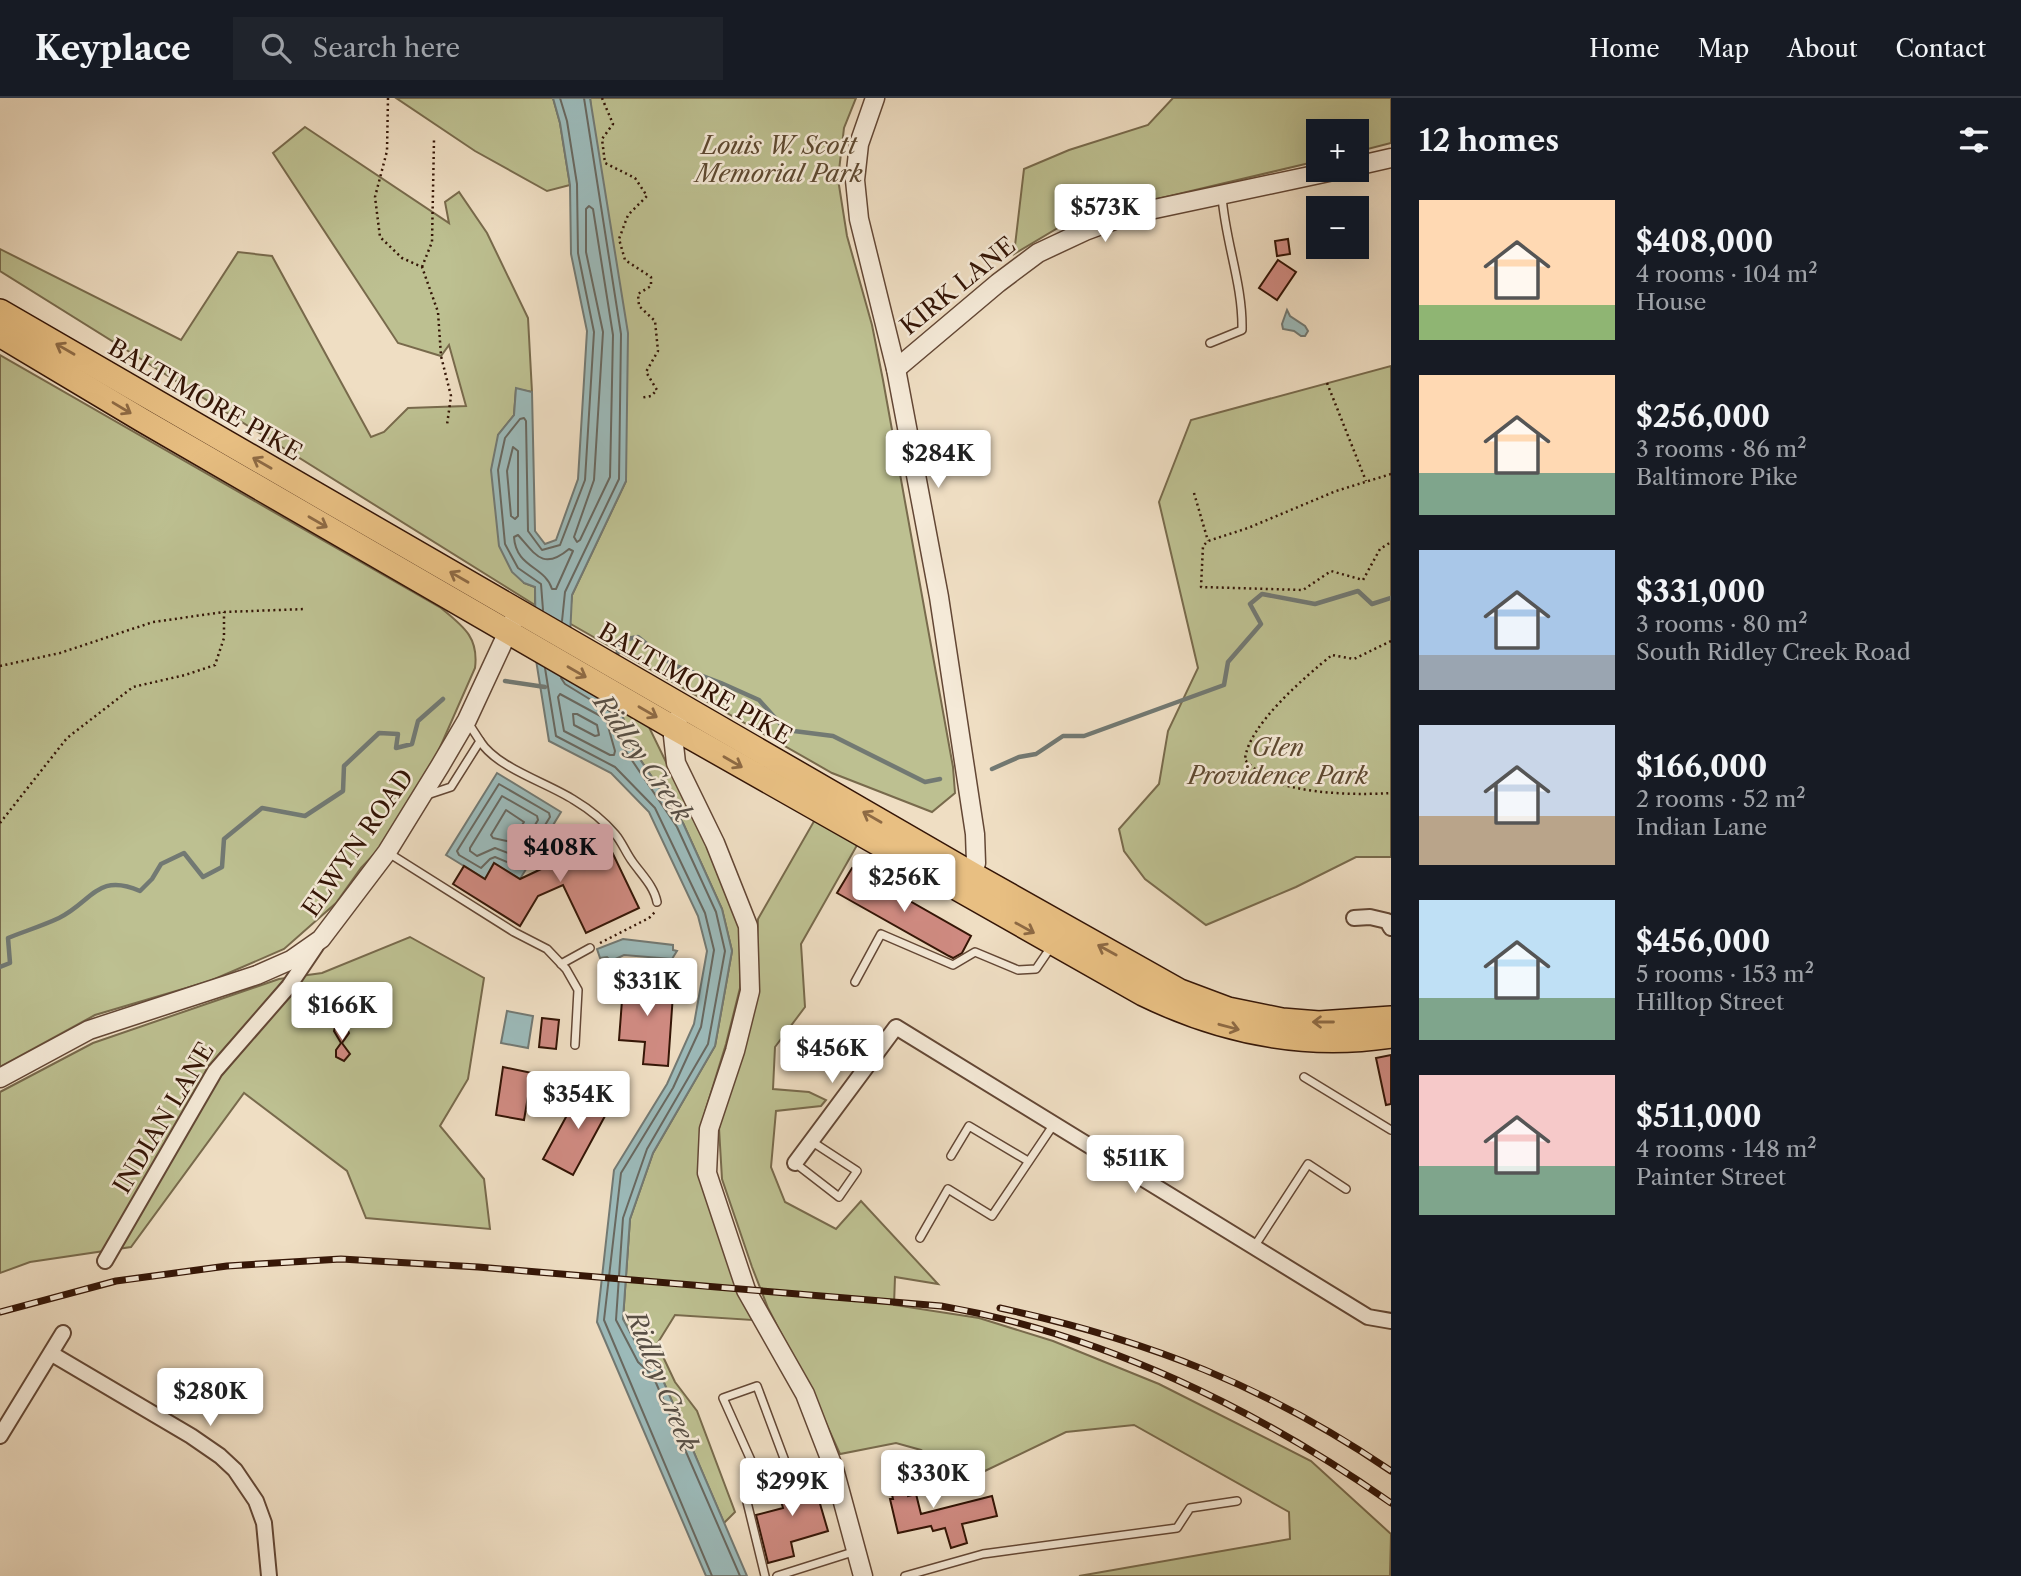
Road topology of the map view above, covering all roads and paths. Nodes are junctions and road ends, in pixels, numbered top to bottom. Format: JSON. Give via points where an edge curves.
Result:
{"nodes":[{"id":1,"x":388,"y":98,"type":"edge"},
{"id":2,"x":602,"y":98,"type":"edge"},
{"id":3,"x":875,"y":98,"type":"edge"},
{"id":4,"x":434,"y":140,"type":"dead end"},
{"id":5,"x":1391,"y":158,"type":"edge"},
{"id":6,"x":1369,"y":163,"type":"edge"},
{"id":7,"x":1306,"y":177,"type":"edge"},
{"id":8,"x":1222,"y":195,"type":"junction"},
{"id":9,"x":422,"y":267,"type":"junction"},
{"id":10,"x":0,"y":311,"type":"edge"},
{"id":11,"x":0,"y":335,"type":"edge"},
{"id":12,"x":1210,"y":343,"type":"dead end"},
{"id":13,"x":896,"y":369,"type":"junction"},
{"id":14,"x":1327,"y":383,"type":"dead end"},
{"id":15,"x":640,"y":398,"type":"dead end"},
{"id":16,"x":447,"y":425,"type":"dead end"},
{"id":17,"x":1391,"y":474,"type":"edge"},
{"id":18,"x":1366,"y":482,"type":"junction"},
{"id":19,"x":1194,"y":493,"type":"dead end"},
{"id":20,"x":1208,"y":541,"type":"junction"},
{"id":21,"x":1391,"y":542,"type":"edge"},
{"id":22,"x":306,"y":609,"type":"dead end"},
{"id":23,"x":224,"y":612,"type":"junction"},
{"id":24,"x":520,"y":621,"type":"junction"},
{"id":25,"x":1391,"y":641,"type":"edge"},
{"id":26,"x":0,"y":666,"type":"edge"},
{"id":27,"x":678,"y":718,"type":"junction"},
{"id":28,"x":467,"y":720,"type":"junction"},
{"id":29,"x":480,"y":741,"type":"junction"},
{"id":30,"x":1391,"y":793,"type":"edge"},
{"id":31,"x":421,"y":797,"type":"junction"},
{"id":32,"x":0,"y":823,"type":"edge"},
{"id":33,"x":387,"y":852,"type":"junction"},
{"id":34,"x":969,"y":885,"type":"junction"},
{"id":35,"x":657,"y":902,"type":"joint"},
{"id":36,"x":1354,"y":918,"type":"dead end"},
{"id":37,"x":1391,"y":928,"type":"edge"},
{"id":38,"x":321,"y":939,"type":"junction"},
{"id":39,"x":1053,"y":944,"type":"junction"},
{"id":40,"x":590,"y":948,"type":"joint"},
{"id":41,"x":562,"y":964,"type":"junction"},
{"id":42,"x":855,"y":982,"type":"dead end"},
{"id":43,"x":1391,"y":1018,"type":"edge"},
{"id":44,"x":1391,"y":1036,"type":"edge"},
{"id":45,"x":575,"y":1045,"type":"dead end"},
{"id":46,"x":1304,"y":1077,"type":"dead end"},
{"id":47,"x":0,"y":1078,"type":"edge"},
{"id":48,"x":1054,"y":1124,"type":"junction"},
{"id":49,"x":1391,"y":1130,"type":"edge"},
{"id":50,"x":811,"y":1141,"type":"junction"},
{"id":51,"x":951,"y":1156,"type":"dead end"},
{"id":52,"x":1028,"y":1161,"type":"junction"},
{"id":53,"x":795,"y":1163,"type":"joint"},
{"id":54,"x":1346,"y":1189,"type":"dead end"},
{"id":55,"x":920,"y":1238,"type":"dead end"},
{"id":56,"x":1254,"y":1247,"type":"junction"},
{"id":57,"x":104,"y":1261,"type":"dead end"},
{"id":58,"x":1391,"y":1321,"type":"edge"},
{"id":59,"x":62,"y":1333,"type":"dead end"},
{"id":60,"x":52,"y":1354,"type":"junction"},
{"id":61,"x":0,"y":1436,"type":"edge"},
{"id":62,"x":758,"y":1476,"type":"junction"},
{"id":63,"x":1237,"y":1501,"type":"dead end"},
{"id":64,"x":856,"y":1550,"type":"junction"},
{"id":65,"x":269,"y":1576,"type":"edge"},
{"id":66,"x":765,"y":1576,"type":"edge"},
{"id":67,"x":777,"y":1576,"type":"edge"},
{"id":68,"x":863,"y":1576,"type":"edge"},
{"id":69,"x":905,"y":1576,"type":"edge"}],
"edges":[{"from":1,"to":9,"type":"path","via":[[387,151],[375,197],[380,237],[402,258]]},
{"from":2,"to":15,"type":"path","via":[[613,124],[601,139],[605,163],[635,178],[647,197],[628,215],[619,239],[625,260],[651,277],[652,286],[638,294],[639,306],[655,321],[658,351],[646,372],[657,390]]},
{"from":3,"to":13,"type":"street","via":[[859,144],[855,180],[859,219]]},
{"from":4,"to":9,"type":"path","via":[[432,242]]},
{"from":5,"to":6,"type":"street"},
{"from":7,"to":8,"type":"street","name":"KIRK LANE"},
{"from":8,"to":12,"type":"lane","via":[[1242,330]]},
{"from":8,"to":13,"type":"street","name":"KIRK LANE","via":[[1131,214],[1038,253]]},
{"from":9,"to":16,"type":"path","via":[[438,312],[440,356],[451,396]]},
{"from":24,"to":10,"type":"main road","name":"BALTIMORE PIKE","one_way":true},
{"from":11,"to":24,"type":"main road","name":"BALTIMORE PIKE","one_way":true,"via":[[142,420]]},
{"from":13,"to":34,"type":"street","via":[[975,834]]},
{"from":14,"to":18,"type":"path"},
{"from":17,"to":18,"type":"path"},
{"from":18,"to":20,"type":"path"},
{"from":19,"to":20,"type":"path"},
{"from":20,"to":21,"type":"path","via":[[1203,546],[1201,587],[1292,590],[1303,590],[1332,571],[1363,580],[1380,550]]},
{"from":22,"to":23,"type":"path"},
{"from":23,"to":26,"type":"path","via":[[153,622],[60,653]]},
{"from":23,"to":32,"type":"path","via":[[224,638],[215,665],[133,687],[67,738]]},
{"from":24,"to":27,"type":"main road","name":"BALTIMORE PIKE","via":[[622,672]]},
{"from":24,"to":27,"type":"main road","name":"BALTIMORE PIKE","one_way":true,"via":[[532,646],[622,697]]},
{"from":24,"to":28,"type":"street","name":"ELWYN ROAD"},
{"from":25,"to":30,"type":"path","via":[[1354,659],[1332,655],[1295,685],[1245,751],[1245,760],[1256,771],[1290,787]]},
{"from":27,"to":34,"type":"main road","name":"BALTIMORE PIKE"},
{"from":27,"to":64,"type":"street","via":[[673,746],[676,763],[748,926],[750,991],[709,1129],[707,1172],[746,1290],[810,1406],[834,1469]]},
{"from":28,"to":29,"type":"lane"},
{"from":28,"to":31,"type":"street","name":"ELWYN ROAD"},
{"from":29,"to":31,"type":"lane","via":[[451,787]]},
{"from":29,"to":35,"type":"lane","via":[[506,764],[575,800],[597,817],[617,836]]},
{"from":31,"to":33,"type":"street","name":"ELWYN ROAD"},
{"from":33,"to":38,"type":"street","name":"ELWYN ROAD"},
{"from":33,"to":41,"type":"lane","via":[[514,932],[548,948]]},
{"from":34,"to":39,"type":"main road","name":"BALTIMORE PIKE","one_way":true},
{"from":43,"to":34,"type":"main road","name":"BALTIMORE PIKE","one_way":true,"via":[[1301,1022],[1211,1003]]},
{"from":35,"to":40,"type":"path","via":[[649,918]]},
{"from":36,"to":37,"type":"street","via":[[1387,921]]},
{"from":38,"to":47,"type":"street","name":"ELWYN ROAD","via":[[291,960],[257,975],[89,1030]]},
{"from":38,"to":57,"type":"street","name":"INDIAN LANE","via":[[289,986],[215,1070]]},
{"from":39,"to":42,"type":"lane","via":[[1036,969],[1018,970],[975,953],[953,965],[881,934]]},
{"from":39,"to":44,"type":"main road","name":"BALTIMORE PIKE","one_way":true,"via":[[1158,1001],[1223,1026],[1309,1040]]},
{"from":40,"to":41,"type":"lane"},
{"from":41,"to":45,"type":"lane","via":[[578,990]]},
{"from":46,"to":49,"type":"lane"},
{"from":48,"to":50,"type":"street","via":[[896,1027]]},
{"from":48,"to":52,"type":"lane"},
{"from":48,"to":56,"type":"street"},
{"from":50,"to":53,"type":"street"},
{"from":50,"to":53,"type":"lane","via":[[857,1171],[839,1197]]},
{"from":51,"to":52,"type":"lane","via":[[969,1126]]},
{"from":52,"to":55,"type":"lane","via":[[992,1216],[948,1189]]},
{"from":54,"to":56,"type":"lane","via":[[1308,1164]]},
{"from":56,"to":58,"type":"street","via":[[1368,1317]]},
{"from":59,"to":60,"type":"street"},
{"from":60,"to":61,"type":"street"},
{"from":60,"to":65,"type":"street","via":[[191,1436],[235,1469],[264,1523]]},
{"from":62,"to":62,"type":"lane","via":[[723,1398],[757,1386],[785,1461]]},
{"from":62,"to":66,"type":"lane","via":[[747,1502]]},
{"from":63,"to":69,"type":"lane","via":[[1191,1508],[1177,1528],[983,1554]]},
{"from":64,"to":67,"type":"lane"},
{"from":64,"to":68,"type":"street"}]}
